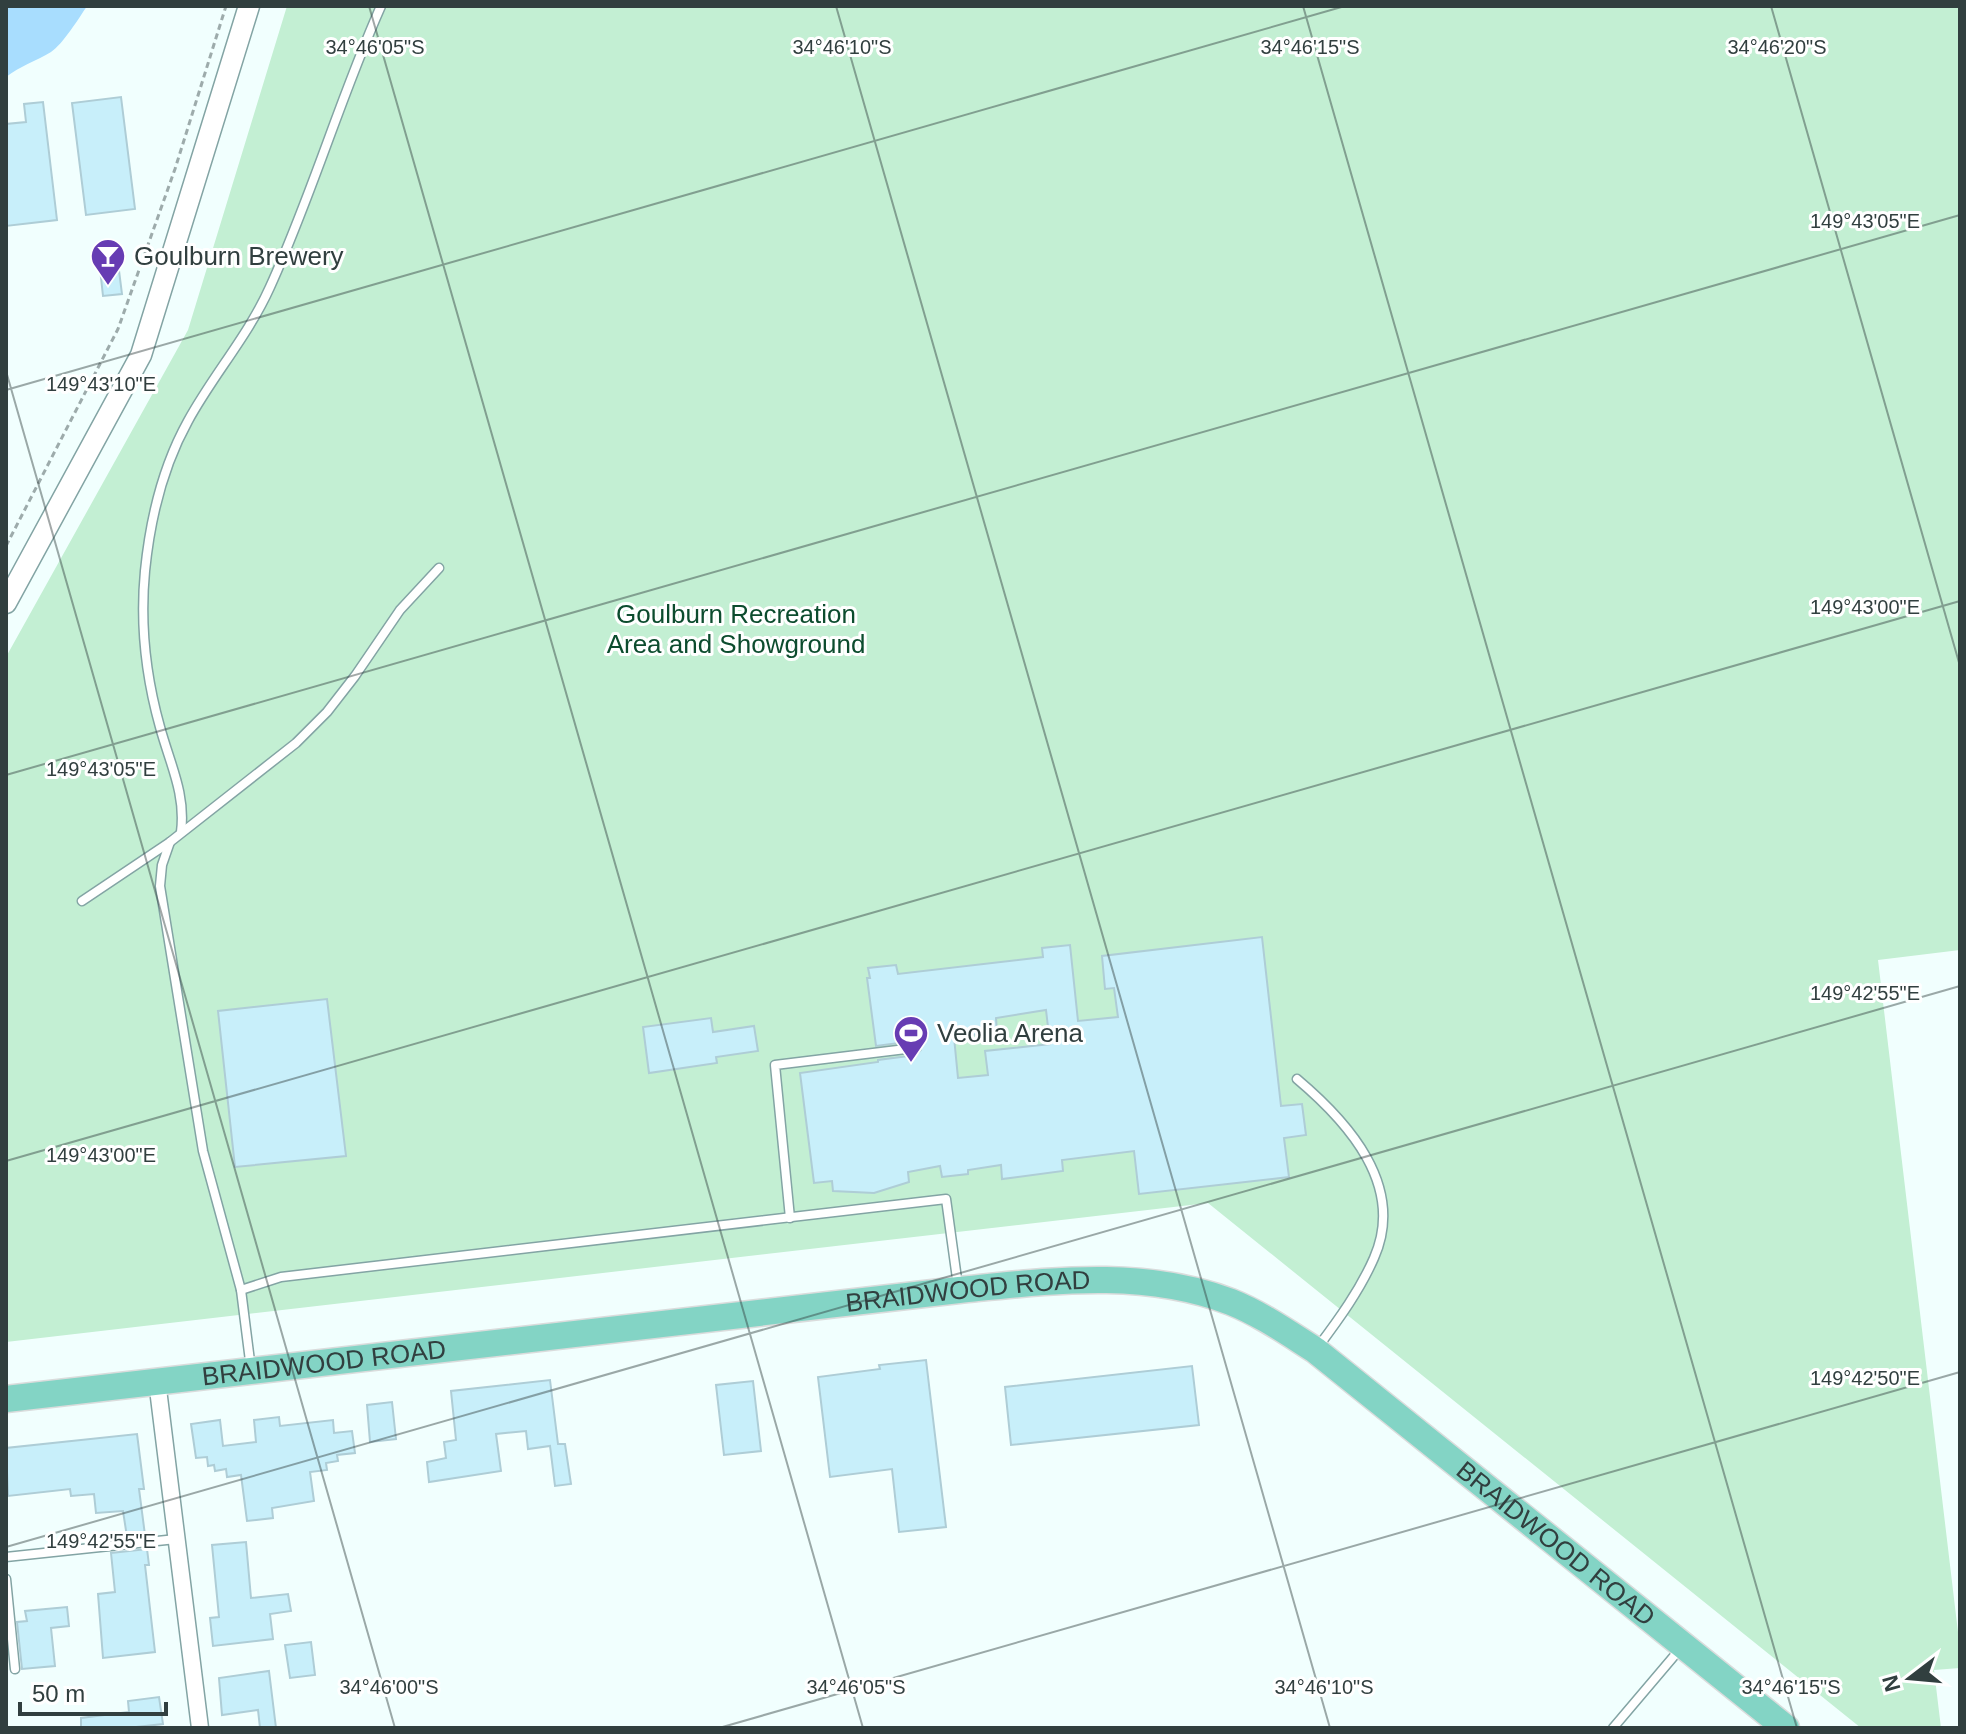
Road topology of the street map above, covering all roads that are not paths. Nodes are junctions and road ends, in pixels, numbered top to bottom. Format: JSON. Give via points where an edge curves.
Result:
{"nodes":[{"id":1,"x":249,"y":6,"type":"edge"},
{"id":2,"x":381,"y":6,"type":"edge"},
{"id":3,"x":439,"y":568,"type":"dead end"},
{"id":4,"x":6,"y":603,"type":"edge"},
{"id":5,"x":181,"y":832,"type":"junction"},
{"id":6,"x":170,"y":842,"type":"junction"},
{"id":7,"x":82,"y":901,"type":"dead end"},
{"id":8,"x":914,"y":1048,"type":"dead end"},
{"id":9,"x":1297,"y":1079,"type":"dead end"},
{"id":10,"x":790,"y":1218,"type":"junction"},
{"id":11,"x":241,"y":1290,"type":"junction"},
{"id":12,"x":959,"y":1290,"type":"junction"},
{"id":13,"x":1315,"y":1350,"type":"junction"},
{"id":14,"x":251,"y":1370,"type":"junction"},
{"id":15,"x":157,"y":1381,"type":"junction"},
{"id":16,"x":6,"y":1399,"type":"edge"},
{"id":17,"x":178,"y":1539,"type":"junction"},
{"id":18,"x":6,"y":1557,"type":"edge"},
{"id":19,"x":6,"y":1579,"type":"edge"},
{"id":20,"x":1683,"y":1646,"type":"junction"},
{"id":21,"x":15,"y":1669,"type":"dead end"},
{"id":22,"x":200,"y":1728,"type":"edge"},
{"id":23,"x":1613,"y":1728,"type":"edge"},
{"id":24,"x":1786,"y":1728,"type":"edge"}],
"edges":[{"from":1,"to":4,"type":"street","via":[[141,355]]},
{"from":2,"to":5,"type":"lane","via":[[298,226],[250,328],[187,422],[167,467],[154,518],[143,620],[159,725],[184,810]]},
{"from":3,"to":5,"type":"lane","via":[[400,610],[327,712],[296,743]]},
{"from":5,"to":6,"type":"lane"},
{"from":6,"to":7,"type":"lane"},
{"from":6,"to":11,"type":"lane","via":[[160,886],[203,1151]]},
{"from":8,"to":10,"type":"lane","via":[[775,1065]]},
{"from":9,"to":13,"type":"lane","via":[[1346,1127],[1366,1155],[1384,1205],[1375,1256]]},
{"from":10,"to":11,"type":"lane","via":[[281,1277]]},
{"from":10,"to":12,"type":"lane","via":[[946,1199]]},
{"from":11,"to":14,"type":"lane"},
{"from":12,"to":13,"type":"main road","name":"BRAIDWOOD ROAD","via":[[1072,1279],[1136,1280],[1186,1288],[1232,1302]]},
{"from":12,"to":14,"type":"main road","name":"BRAIDWOOD ROAD"},
{"from":13,"to":20,"type":"main road","name":"BRAIDWOOD ROAD"},
{"from":14,"to":15,"type":"main road","name":"BRAIDWOOD ROAD"},
{"from":15,"to":16,"type":"main road","name":"BRAIDWOOD ROAD"},
{"from":15,"to":17,"type":"street"},
{"from":17,"to":18,"type":"lane"},
{"from":17,"to":22,"type":"street"},
{"from":19,"to":21,"type":"lane"},
{"from":20,"to":23,"type":"lane"},
{"from":20,"to":24,"type":"main road","name":"BRAIDWOOD ROAD"}]}
